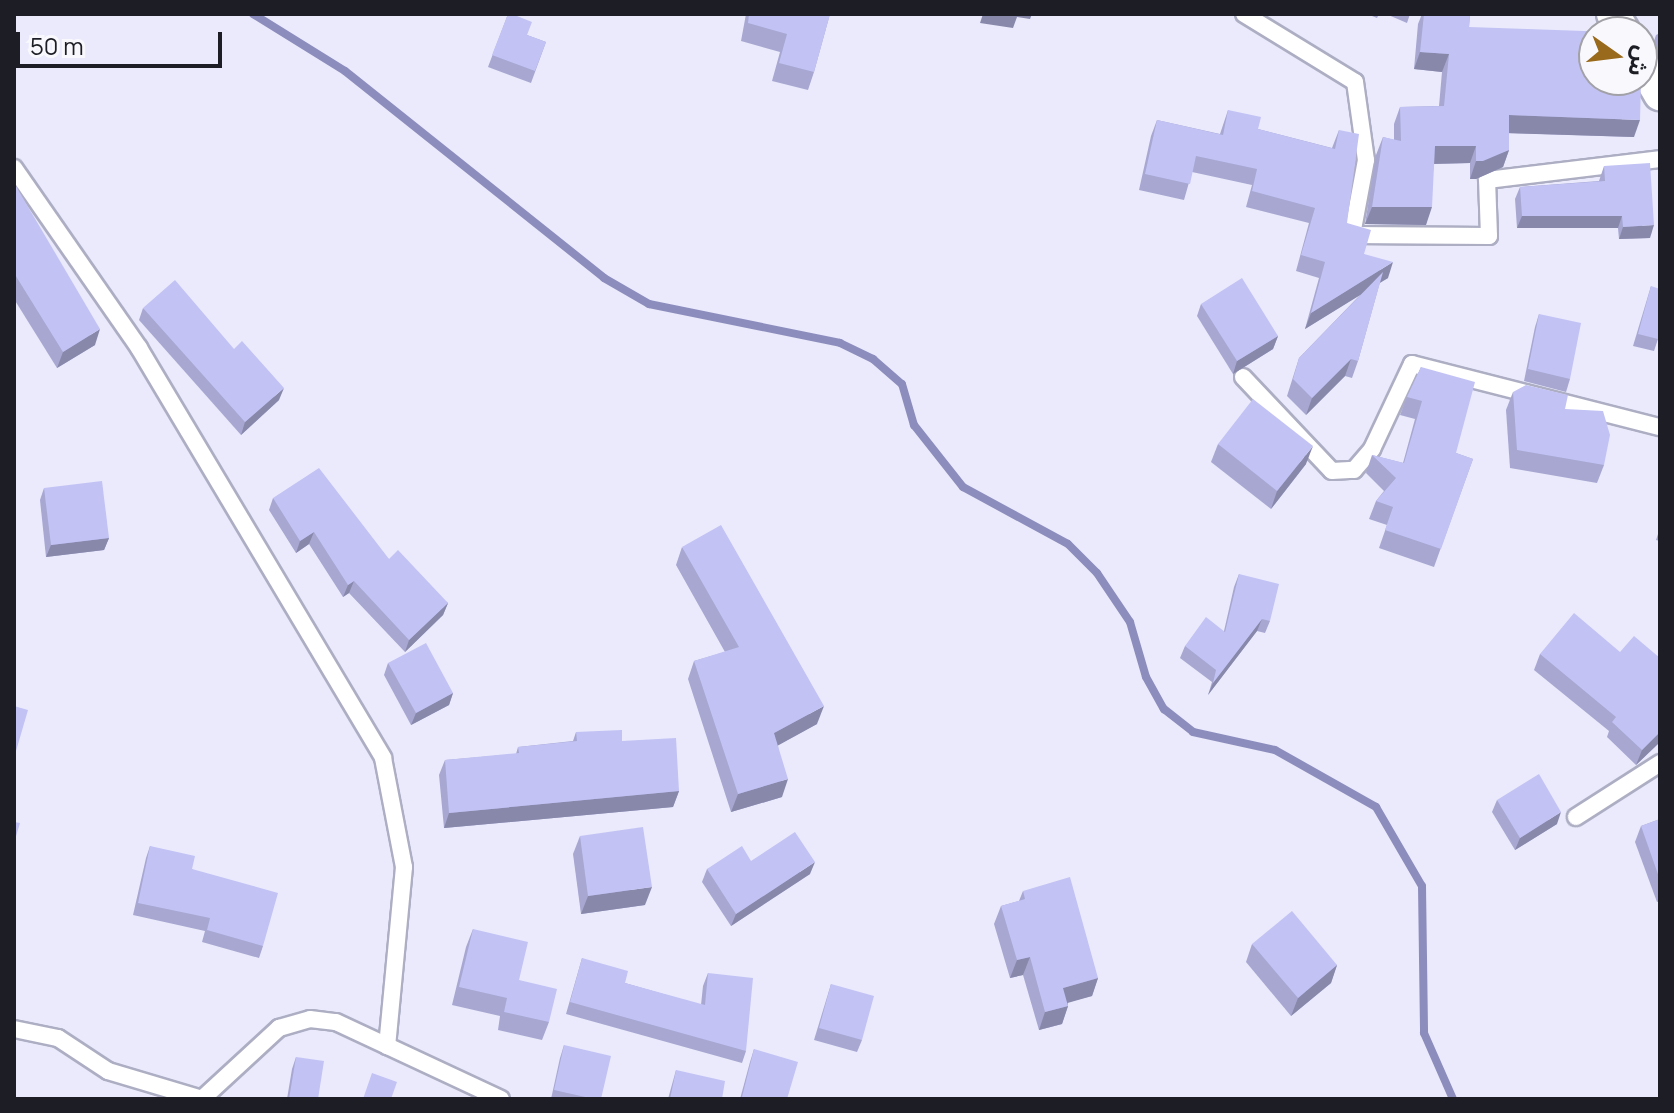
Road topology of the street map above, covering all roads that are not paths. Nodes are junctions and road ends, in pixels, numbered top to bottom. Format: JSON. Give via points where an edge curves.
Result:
{"nodes":[{"id":1,"x":1244,"y":14,"type":"edge"},
{"id":2,"x":1660,"y":159,"type":"edge"},
{"id":3,"x":14,"y":168,"type":"edge"},
{"id":4,"x":1243,"y":377,"type":"dead end"},
{"id":5,"x":1660,"y":427,"type":"edge"},
{"id":6,"x":1660,"y":763,"type":"edge"},
{"id":7,"x":1576,"y":817,"type":"dead end"},
{"id":8,"x":14,"y":1029,"type":"edge"},
{"id":9,"x":387,"y":1046,"type":"junction"},
{"id":10,"x":202,"y":1099,"type":"edge"},
{"id":11,"x":501,"y":1099,"type":"edge"}],
"edges":[{"from":1,"to":2,"type":"lane","via":[[1355,82],[1366,160],[1352,235],[1489,236],[1487,180]]},
{"from":3,"to":9,"type":"lane","via":[[139,348],[383,758],[404,867]]},
{"from":4,"to":5,"type":"lane","via":[[1332,471],[1354,470],[1372,449],[1412,364]]},
{"from":6,"to":7,"type":"lane"},
{"from":8,"to":10,"type":"lane","via":[[58,1038],[108,1071]]},
{"from":9,"to":10,"type":"lane","via":[[336,1022],[310,1019],[279,1028]]},
{"from":9,"to":11,"type":"lane"}]}
